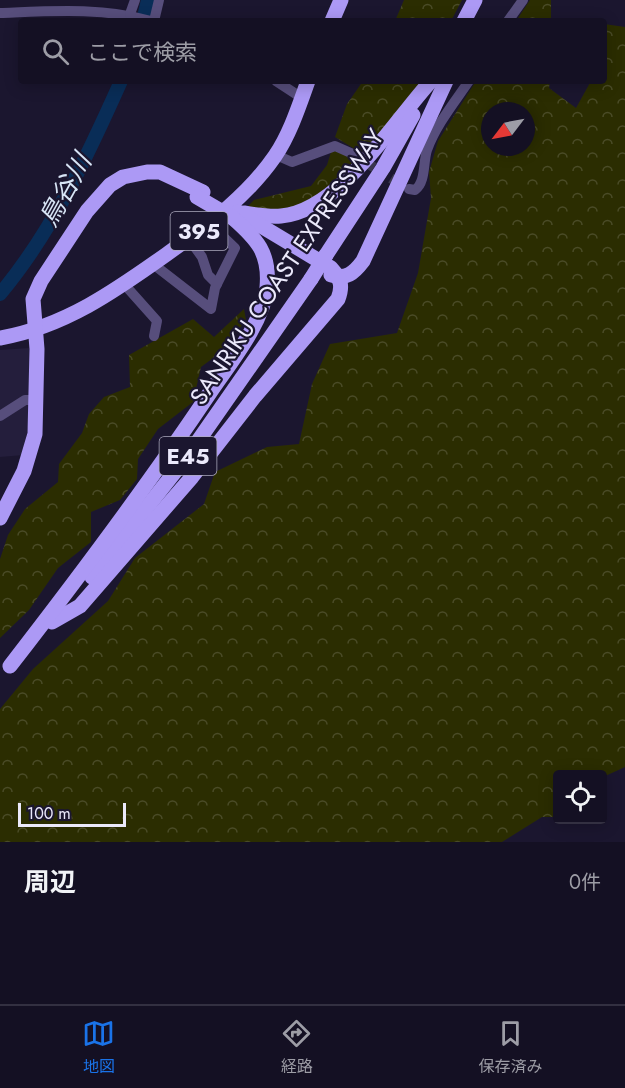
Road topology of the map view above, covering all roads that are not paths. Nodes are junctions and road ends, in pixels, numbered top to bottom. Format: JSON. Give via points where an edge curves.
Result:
{"nodes":[{"id":1,"x":135,"y":0,"type":"edge"},
{"id":2,"x":159,"y":0,"type":"edge"},
{"id":3,"x":341,"y":0,"type":"edge"},
{"id":4,"x":475,"y":0,"type":"edge"},
{"id":5,"x":484,"y":0,"type":"edge"},
{"id":6,"x":523,"y":0,"type":"edge"},
{"id":7,"x":0,"y":13,"type":"edge"},
{"id":8,"x":132,"y":15,"type":"junction"},
{"id":9,"x":142,"y":18,"type":"edge"},
{"id":10,"x":153,"y":18,"type":"edge"},
{"id":11,"x":333,"y":18,"type":"edge"},
{"id":12,"x":466,"y":18,"type":"edge"},
{"id":13,"x":476,"y":18,"type":"edge"},
{"id":14,"x":510,"y":18,"type":"edge"},
{"id":15,"x":281,"y":84,"type":"edge"},
{"id":16,"x":307,"y":84,"type":"edge"},
{"id":17,"x":430,"y":84,"type":"edge"},
{"id":18,"x":430,"y":84,"type":"edge"},
{"id":19,"x":445,"y":84,"type":"edge"},
{"id":20,"x":467,"y":84,"type":"edge"},
{"id":21,"x":302,"y":98,"type":"junction"},
{"id":22,"x":276,"y":154,"type":"junction"},
{"id":23,"x":353,"y":154,"type":"tunnel mouth"},
{"id":24,"x":409,"y":189,"type":"dead end"},
{"id":25,"x":236,"y":215,"type":"junction"},
{"id":26,"x":210,"y":224,"type":"junction"},
{"id":27,"x":189,"y":239,"type":"junction"},
{"id":28,"x":153,"y":264,"type":"junction"},
{"id":29,"x":340,"y":278,"type":"junction"},
{"id":30,"x":124,"y":284,"type":"junction"},
{"id":31,"x":217,"y":284,"type":"junction"},
{"id":32,"x":36,"y":328,"type":"junction"},
{"id":33,"x":154,"y":336,"type":"dead end"},
{"id":34,"x":0,"y":338,"type":"edge"},
{"id":35,"x":36,"y":400,"type":"junction"},
{"id":36,"x":0,"y":416,"type":"edge"},
{"id":37,"x":0,"y":518,"type":"edge"},
{"id":38,"x":52,"y":622,"type":"junction"},
{"id":39,"x":5,"y":671,"type":"edge"}],
"edges":[{"from":1,"to":8,"type":"street"},
{"from":2,"to":10,"type":"street"},
{"from":3,"to":11,"type":"highway"},
{"from":4,"to":12,"type":"highway"},
{"from":5,"to":13,"type":"highway"},
{"from":6,"to":14,"type":"street"},
{"from":7,"to":8,"type":"street","via":[[77,11]]},
{"from":8,"to":9,"type":"street"},
{"from":15,"to":21,"type":"street"},
{"from":16,"to":21,"type":"highway","number":"395"},
{"from":17,"to":25,"type":"highway","number":"E45","via":[[372,153],[308,209],[282,216]]},
{"from":18,"to":38,"type":"highway","name":"SANRIKU COAST EXPRESSWAY","number":"E45","bridge":true,"via":[[383,168],[311,279],[189,454]]},
{"from":19,"to":29,"type":"highway","via":[[363,261],[349,276]]},
{"from":20,"to":24,"type":"street","via":[[428,150],[421,184],[416,190]]},
{"from":21,"to":22,"type":"highway","number":"395"},
{"from":22,"to":23,"type":"street","via":[[292,162],[335,146]]},
{"from":22,"to":26,"type":"highway","number":"395","via":[[239,200]]},
{"from":25,"to":29,"type":"highway","via":[[331,268]]},
{"from":25,"to":32,"type":"highway","number":"E45","via":[[160,172],[123,177],[110,185],[87,211],[41,281],[33,299]]},
{"from":25,"to":39,"type":"highway","via":[[264,252],[267,288],[257,319],[96,555]]},
{"from":26,"to":27,"type":"highway","number":"395"},
{"from":26,"to":31,"type":"street","via":[[235,248]]},
{"from":27,"to":28,"type":"highway","number":"395"},
{"from":27,"to":31,"type":"street"},
{"from":28,"to":30,"type":"highway","number":"395"},
{"from":28,"to":31,"type":"street","via":[[210,309]]},
{"from":29,"to":38,"type":"highway","via":[[338,299],[192,477],[80,606]]},
{"from":30,"to":32,"type":"highway","number":"395","via":[[87,308]]},
{"from":30,"to":33,"type":"street","via":[[158,321]]},
{"from":32,"to":34,"type":"highway"},
{"from":32,"to":35,"type":"highway"},
{"from":35,"to":36,"type":"street","via":[[25,400]]},
{"from":35,"to":37,"type":"highway","via":[[32,450]]},
{"from":38,"to":39,"type":"highway","name":"SANRIKU COAST EXPRESSWAY","number":"E45"}]}
